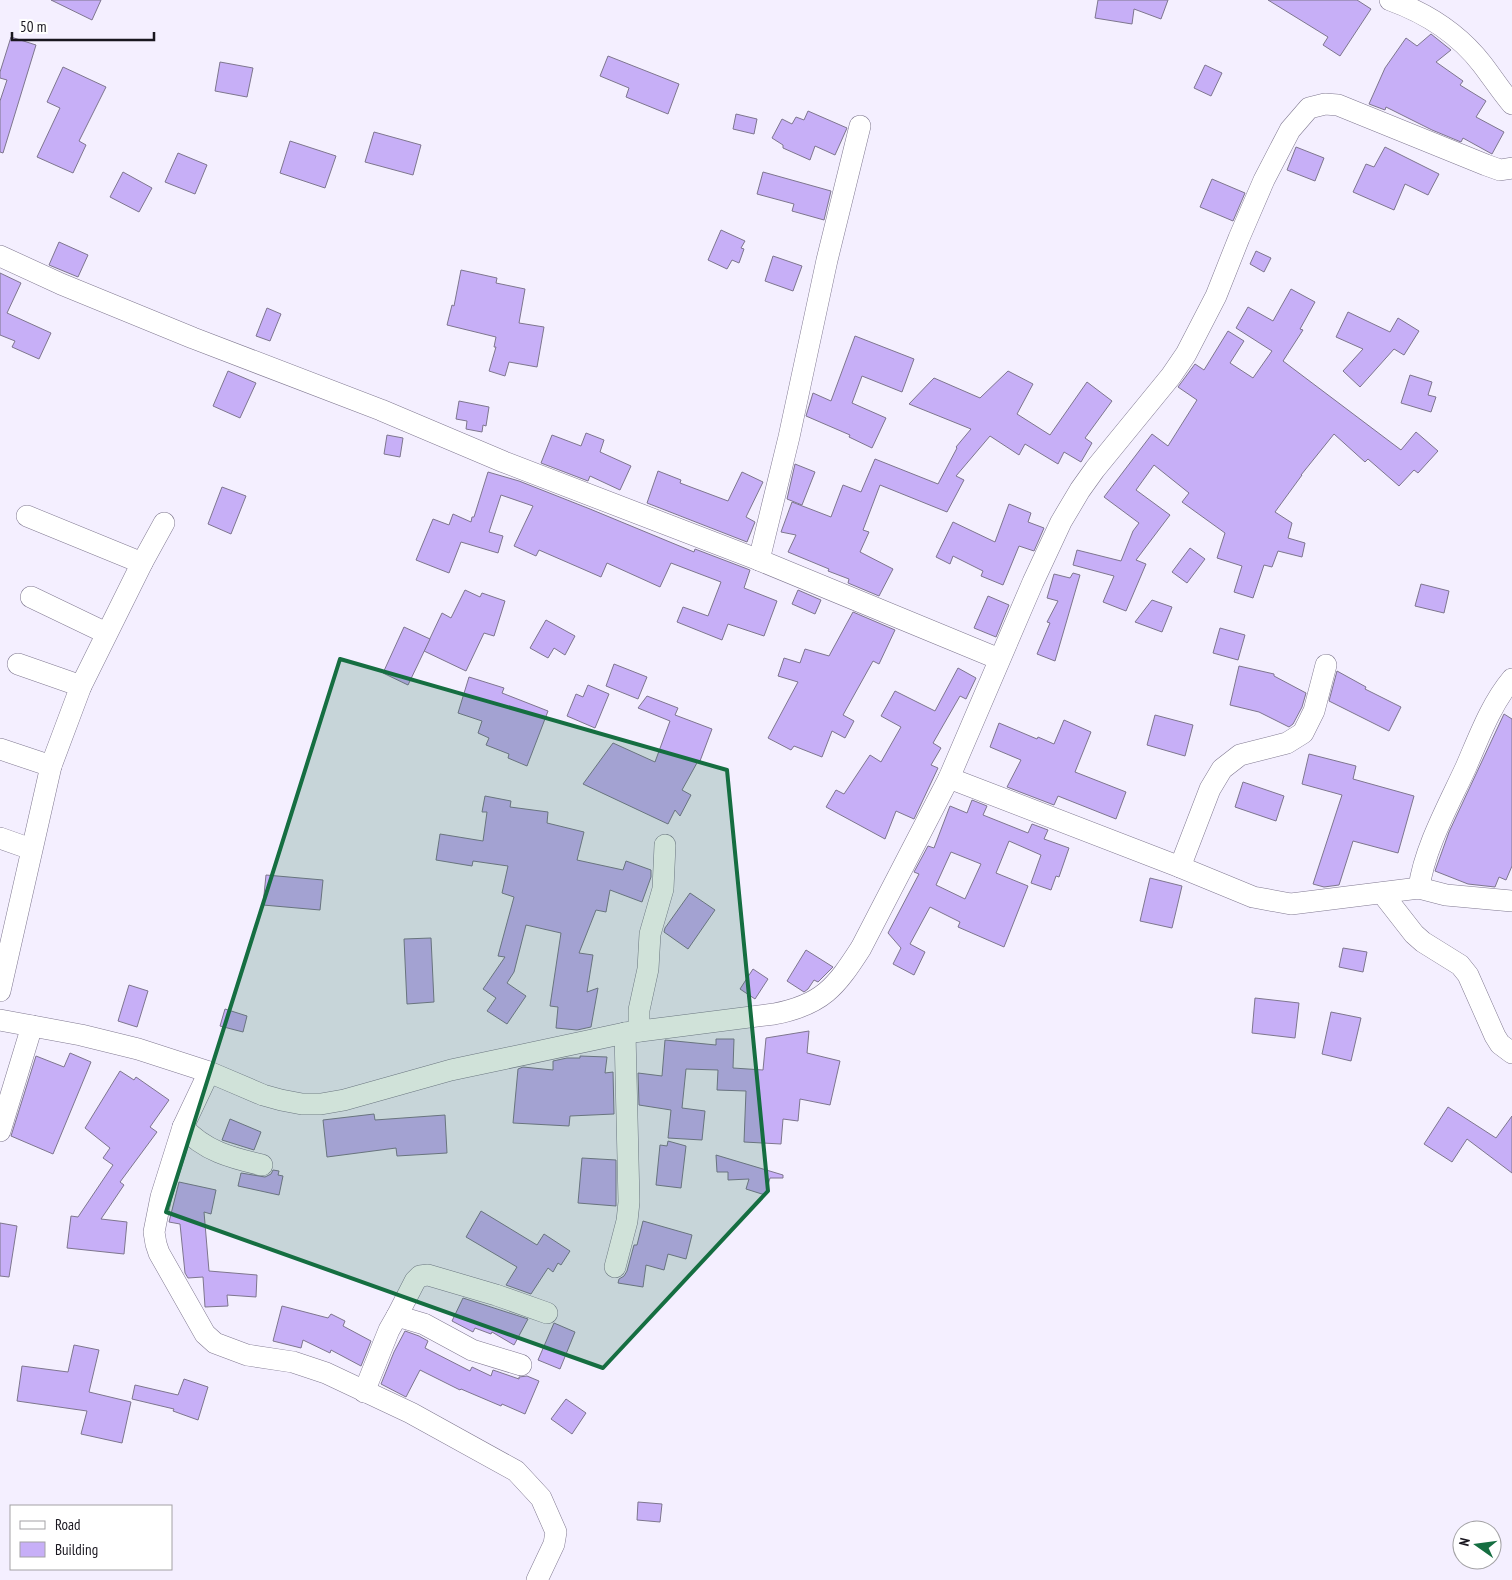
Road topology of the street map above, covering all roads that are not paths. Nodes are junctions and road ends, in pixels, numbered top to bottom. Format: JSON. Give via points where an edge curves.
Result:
{"nodes":[{"id":1,"x":1390,"y":0,"type":"edge"},
{"id":2,"x":1512,"y":104,"type":"edge"},
{"id":3,"x":860,"y":126,"type":"dead end"},
{"id":4,"x":1512,"y":168,"type":"edge"},
{"id":5,"x":0,"y":256,"type":"edge"},
{"id":6,"x":27,"y":516,"type":"dead end"},
{"id":7,"x":164,"y":523,"type":"dead end"},
{"id":8,"x":759,"y":560,"type":"junction"},
{"id":9,"x":142,"y":563,"type":"junction"},
{"id":10,"x":31,"y":597,"type":"dead end"},
{"id":11,"x":106,"y":633,"type":"junction"},
{"id":12,"x":999,"y":659,"type":"junction"},
{"id":13,"x":18,"y":664,"type":"dead end"},
{"id":14,"x":1326,"y":664,"type":"dead end"},
{"id":15,"x":1512,"y":679,"type":"edge"},
{"id":16,"x":81,"y":686,"type":"junction"},
{"id":17,"x":0,"y":749,"type":"edge"},
{"id":18,"x":51,"y":766,"type":"junction"},
{"id":19,"x":949,"y":778,"type":"junction"},
{"id":20,"x":0,"y":838,"type":"edge"},
{"id":21,"x":664,"y":845,"type":"dead end"},
{"id":22,"x":31,"y":849,"type":"junction"},
{"id":23,"x":1180,"y":867,"type":"junction"},
{"id":24,"x":1419,"y":888,"type":"junction"},
{"id":25,"x":1382,"y":893,"type":"junction"},
{"id":26,"x":1512,"y":901,"type":"edge"},
{"id":27,"x":6,"y":930,"type":"edge"},
{"id":28,"x":0,"y":991,"type":"edge"},
{"id":29,"x":0,"y":1020,"type":"edge"},
{"id":30,"x":32,"y":1026,"type":"junction"},
{"id":31,"x":632,"y":1032,"type":"junction"},
{"id":32,"x":1512,"y":1053,"type":"edge"},
{"id":33,"x":209,"y":1072,"type":"junction"},
{"id":34,"x":182,"y":1127,"type":"junction"},
{"id":35,"x":0,"y":1131,"type":"edge"},
{"id":36,"x":262,"y":1165,"type":"dead end"},
{"id":37,"x":615,"y":1267,"type":"dead end"},
{"id":38,"x":547,"y":1313,"type":"dead end"},
{"id":39,"x":397,"y":1316,"type":"junction"},
{"id":40,"x":521,"y":1365,"type":"dead end"},
{"id":41,"x":364,"y":1392,"type":"junction"},
{"id":42,"x":537,"y":1580,"type":"edge"}],
"edges":[{"from":1,"to":2,"type":"street","via":[[1429,18],[1456,37],[1481,62]]},
{"from":3,"to":8,"type":"street"},
{"from":4,"to":12,"type":"street","via":[[1500,170],[1338,106],[1325,104],[1309,108],[1302,114],[1264,180],[1216,296],[1186,354],[1080,490],[1048,549]]},
{"from":5,"to":8,"type":"street","via":[[193,338]]},
{"from":6,"to":9,"type":"street"},
{"from":7,"to":9,"type":"street"},
{"from":8,"to":12,"type":"street"},
{"from":9,"to":11,"type":"street"},
{"from":10,"to":11,"type":"street"},
{"from":11,"to":16,"type":"street"},
{"from":12,"to":19,"type":"street"},
{"from":13,"to":16,"type":"street"},
{"from":14,"to":23,"type":"street","via":[[1314,711],[1303,733],[1287,743],[1240,755],[1222,769],[1210,789]]},
{"from":15,"to":24,"type":"street","via":[[1490,713],[1441,823],[1421,874]]},
{"from":16,"to":18,"type":"street"},
{"from":17,"to":18,"type":"street"},
{"from":18,"to":22,"type":"street"},
{"from":19,"to":23,"type":"street"},
{"from":19,"to":31,"type":"street","via":[[861,948],[829,992],[796,1010]]},
{"from":20,"to":22,"type":"street"},
{"from":21,"to":31,"type":"street","via":[[662,889],[650,934],[648,970]]},
{"from":22,"to":27,"type":"street"},
{"from":23,"to":25,"type":"street","via":[[1253,897],[1291,904]]},
{"from":24,"to":25,"type":"street"},
{"from":24,"to":26,"type":"street","via":[[1446,895]]},
{"from":25,"to":32,"type":"street","via":[[1414,934],[1460,965],[1468,975],[1495,1036]]},
{"from":27,"to":28,"type":"street"},
{"from":29,"to":30,"type":"street"},
{"from":30,"to":33,"type":"street","via":[[138,1049]]},
{"from":30,"to":35,"type":"street"},
{"from":31,"to":33,"type":"street","via":[[451,1070],[321,1104],[302,1104],[263,1095]]},
{"from":31,"to":37,"type":"street","via":[[629,1202]]},
{"from":33,"to":34,"type":"street"},
{"from":34,"to":36,"type":"street","via":[[208,1148]]},
{"from":34,"to":41,"type":"street","via":[[154,1232],[159,1253],[205,1334],[222,1346],[247,1355],[293,1362],[326,1373]]},
{"from":38,"to":39,"type":"street","via":[[496,1294],[428,1275],[415,1281]]},
{"from":39,"to":40,"type":"street","via":[[424,1324],[472,1350]]},
{"from":39,"to":41,"type":"street"},
{"from":41,"to":42,"type":"street","via":[[411,1413],[516,1470],[541,1498],[556,1532],[554,1544]]}]}
